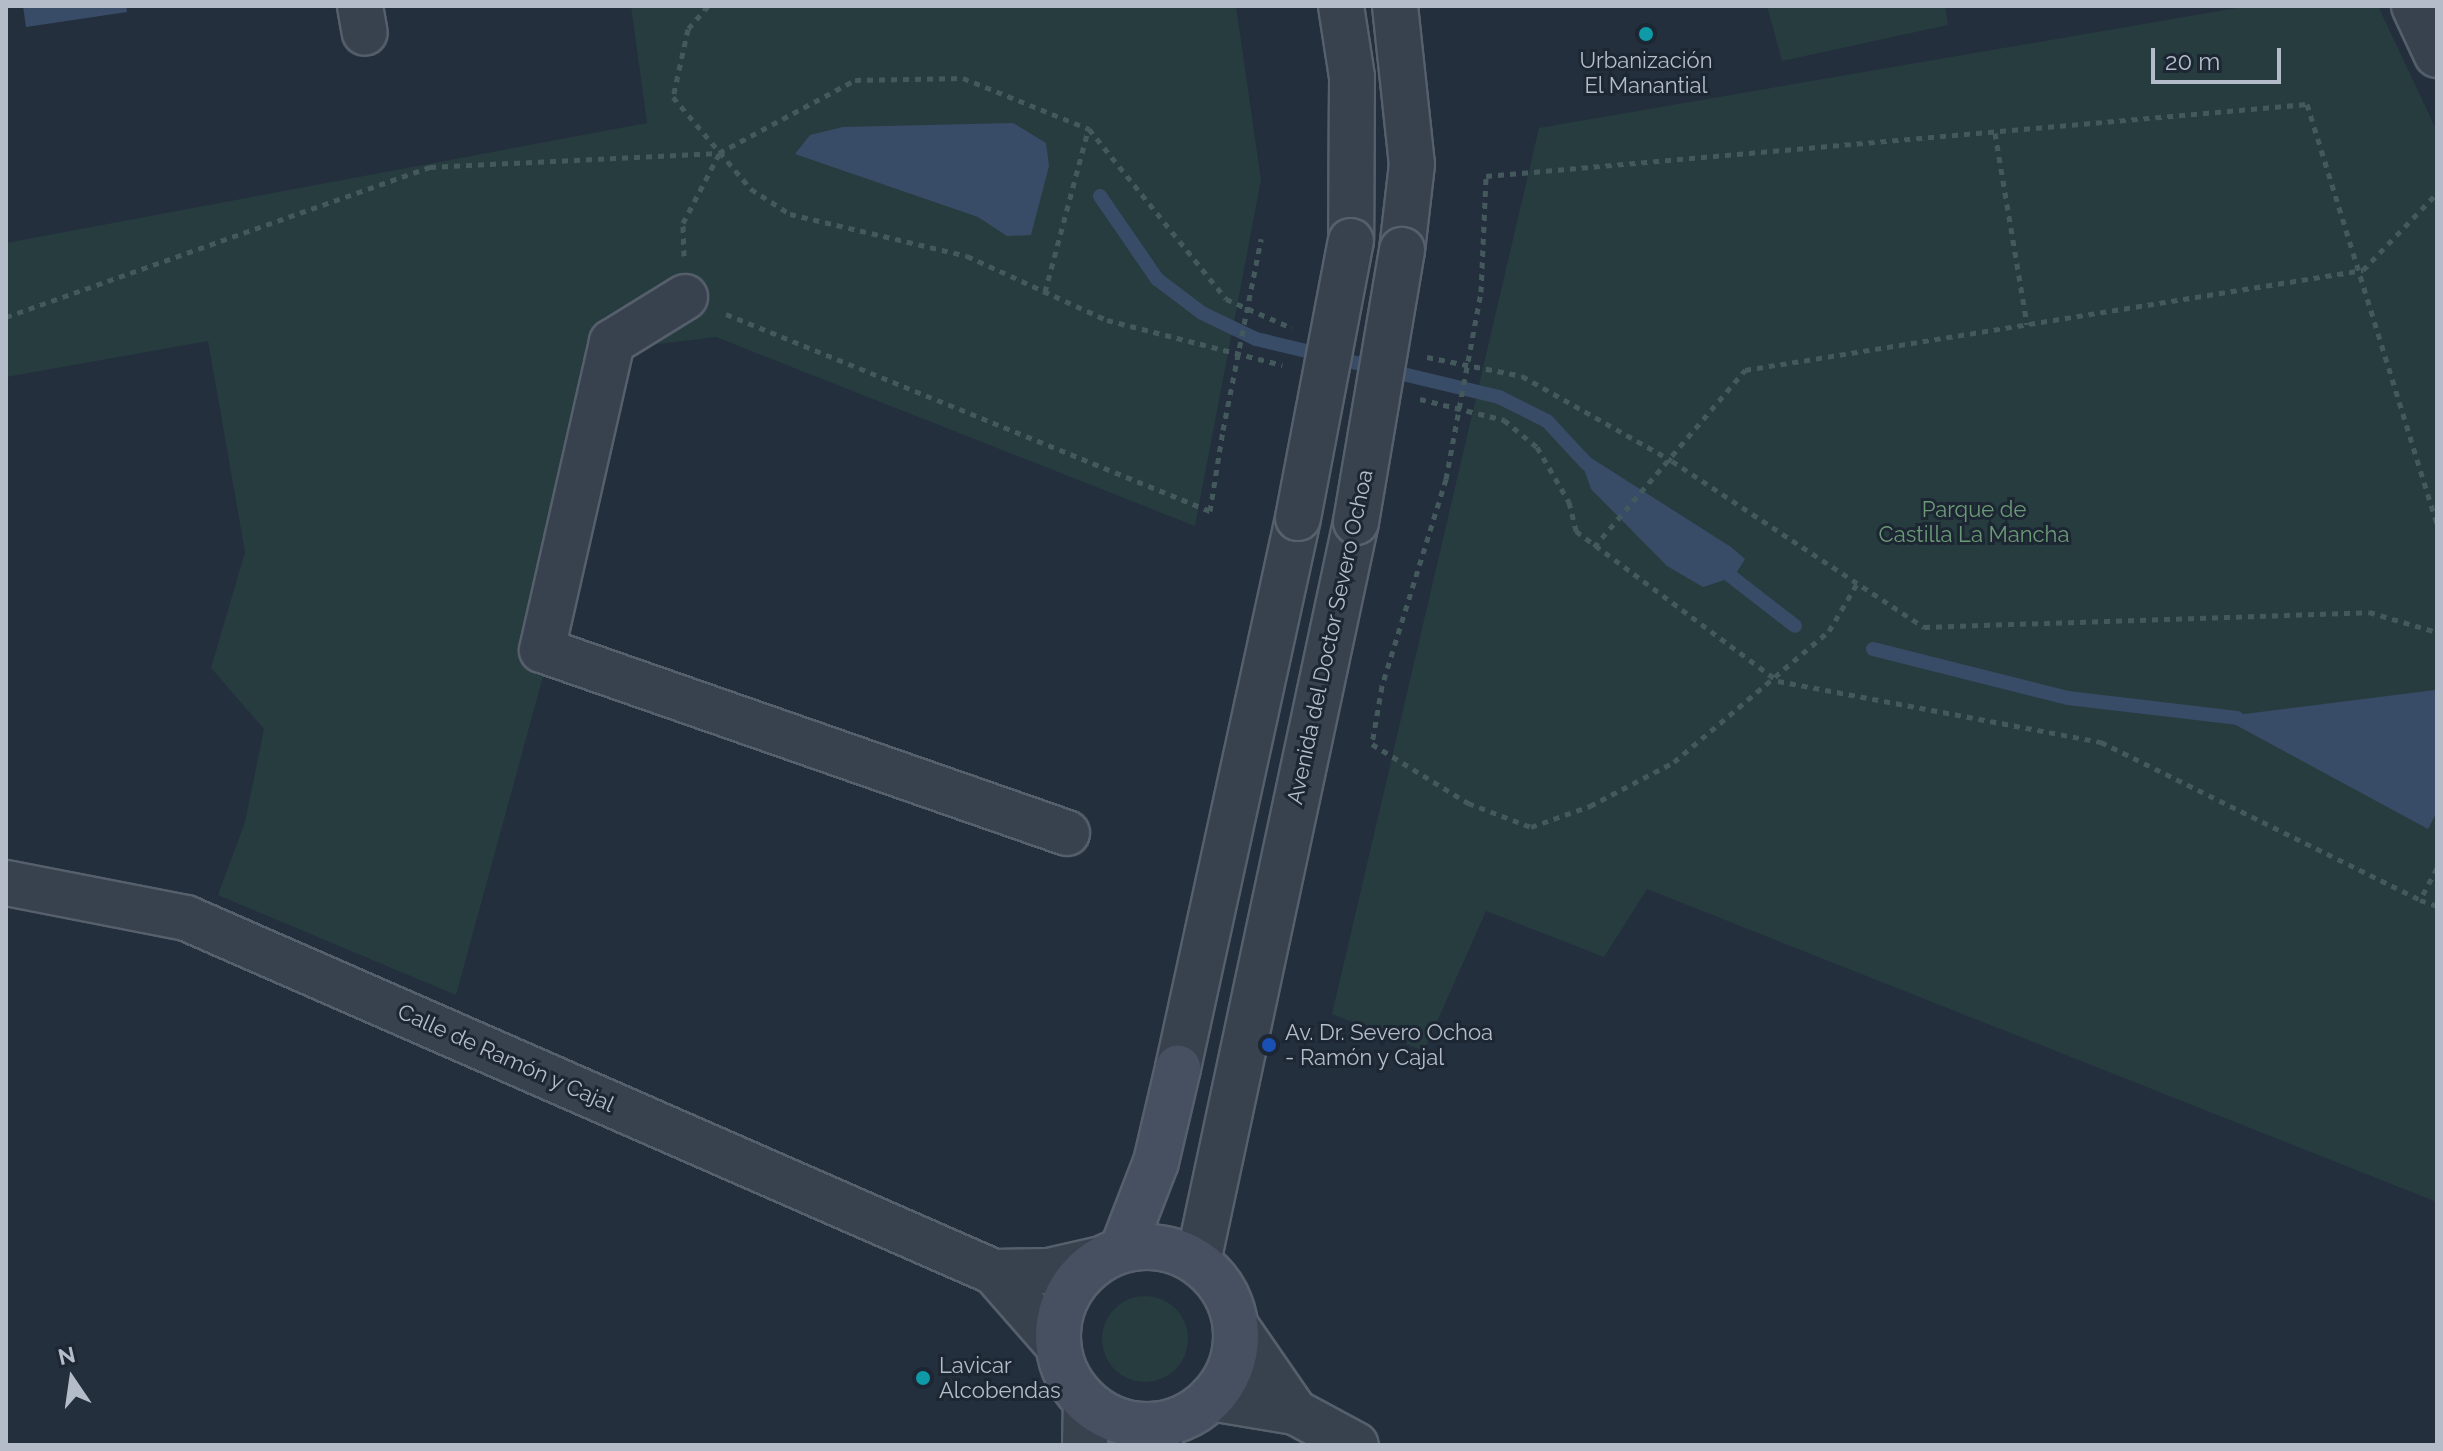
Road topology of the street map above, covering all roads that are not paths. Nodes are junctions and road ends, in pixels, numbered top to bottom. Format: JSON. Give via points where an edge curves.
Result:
{"nodes":[{"id":1,"x":1341,"y":6,"type":"edge"},
{"id":2,"x":1395,"y":6,"type":"edge"},
{"id":3,"x":2414,"y":6,"type":"edge"},
{"id":4,"x":2437,"y":55,"type":"edge"},
{"id":5,"x":685,"y":297,"type":"road end"},
{"id":6,"x":1067,"y":833,"type":"dead end"},
{"id":7,"x":6,"y":883,"type":"edge"},
{"id":8,"x":1178,"y":1068,"type":"joint"},
{"id":9,"x":1112,"y":1254,"type":"junction"},
{"id":10,"x":1198,"y":1262,"type":"junction"},
{"id":11,"x":994,"y":1272,"type":"junction"},
{"id":12,"x":1237,"y":1328,"type":"junction"},
{"id":13,"x":1058,"y":1345,"type":"junction"},
{"id":14,"x":1211,"y":1398,"type":"junction"},
{"id":15,"x":1086,"y":1402,"type":"junction"},
{"id":16,"x":1295,"y":1412,"type":"junction"},
{"id":17,"x":1161,"y":1434,"type":"edge"},
{"id":18,"x":1085,"y":1445,"type":"edge"},
{"id":19,"x":1356,"y":1445,"type":"edge"}],
"edges":[{"from":1,"to":8,"type":"street","bridge":true,"via":[[1352,77],[1351,241],[1298,518]]},
{"from":2,"to":10,"type":"street","name":"Avenida del Doctor Severo Ochoa","bridge":true,"via":[[1412,164],[1402,250],[1356,522]]},
{"from":3,"to":4,"type":"street"},
{"from":5,"to":6,"type":"street","via":[[612,342],[542,650]]},
{"from":7,"to":11,"type":"street","name":"Calle de Ramón y Cajal","via":[[186,918]]},
{"from":8,"to":9,"type":"main road","via":[[1156,1162]]},
{"from":9,"to":10,"type":"main road","via":[[1174,1250]]},
{"from":9,"to":11,"type":"street","name":"Calle de Ramón y Cajal","via":[[1049,1271]]},
{"from":9,"to":13,"type":"main road","via":[[1067,1295]]},
{"from":10,"to":12,"type":"main road","via":[[1224,1292]]},
{"from":11,"to":13,"type":"street","name":"Calle de Ramón y Cajal"},
{"from":12,"to":14,"type":"main road","via":[[1226,1378]]},
{"from":12,"to":16,"type":"street"},
{"from":13,"to":15,"type":"main road","via":[[1062,1366]]},
{"from":14,"to":16,"type":"street"},
{"from":14,"to":17,"type":"main road"},
{"from":15,"to":17,"type":"main road","via":[[1110,1417]]},
{"from":15,"to":18,"type":"street"},
{"from":16,"to":19,"type":"street"}]}
